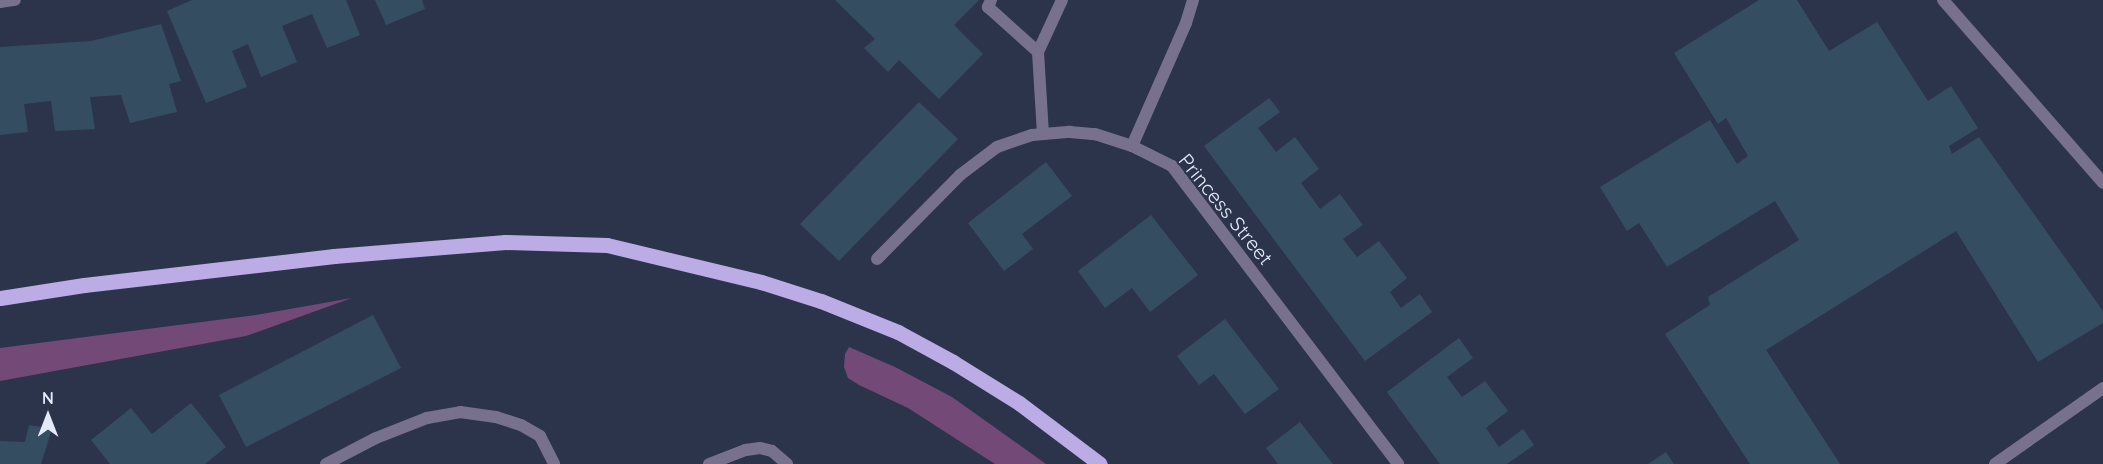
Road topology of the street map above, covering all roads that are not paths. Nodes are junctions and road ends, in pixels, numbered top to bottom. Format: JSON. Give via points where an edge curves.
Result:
{"nodes":[{"id":1,"x":15,"y":0,"type":"edge"},
{"id":2,"x":991,"y":0,"type":"edge"},
{"id":3,"x":1062,"y":0,"type":"edge"},
{"id":4,"x":1193,"y":0,"type":"edge"},
{"id":5,"x":1943,"y":0,"type":"edge"},
{"id":6,"x":0,"y":2,"type":"edge"},
{"id":7,"x":1038,"y":52,"type":"junction"},
{"id":8,"x":1042,"y":134,"type":"junction"},
{"id":9,"x":1132,"y":146,"type":"junction"},
{"id":10,"x":2103,"y":183,"type":"edge"},
{"id":11,"x":877,"y":259,"type":"dead end"},
{"id":12,"x":0,"y":298,"type":"edge"},
{"id":13,"x":2103,"y":388,"type":"edge"},
{"id":14,"x":326,"y":464,"type":"edge"},
{"id":15,"x":554,"y":464,"type":"edge"},
{"id":16,"x":709,"y":464,"type":"edge"},
{"id":17,"x":786,"y":464,"type":"edge"},
{"id":18,"x":1100,"y":464,"type":"edge"},
{"id":19,"x":1398,"y":464,"type":"edge"},
{"id":20,"x":1995,"y":464,"type":"edge"}],
"edges":[{"from":1,"to":6,"type":"street"},
{"from":2,"to":7,"type":"street","via":[[988,7]]},
{"from":3,"to":7,"type":"street"},
{"from":4,"to":9,"type":"street"},
{"from":5,"to":10,"type":"street"},
{"from":7,"to":8,"type":"street"},
{"from":8,"to":9,"type":"street","name":"Princess Street","via":[[1095,134]]},
{"from":8,"to":11,"type":"street","name":"Princess Street","via":[[998,147],[960,175]]},
{"from":9,"to":19,"type":"street","name":"Princess Street","via":[[1172,166]]},
{"from":12,"to":18,"type":"main road","via":[[334,256],[505,242],[607,246],[761,282],[821,300],[898,332],[1019,403]]},
{"from":13,"to":20,"type":"street"},
{"from":14,"to":15,"type":"street","via":[[427,418],[460,412],[521,425],[540,436]]},
{"from":16,"to":17,"type":"street","via":[[760,448],[772,451]]}]}
